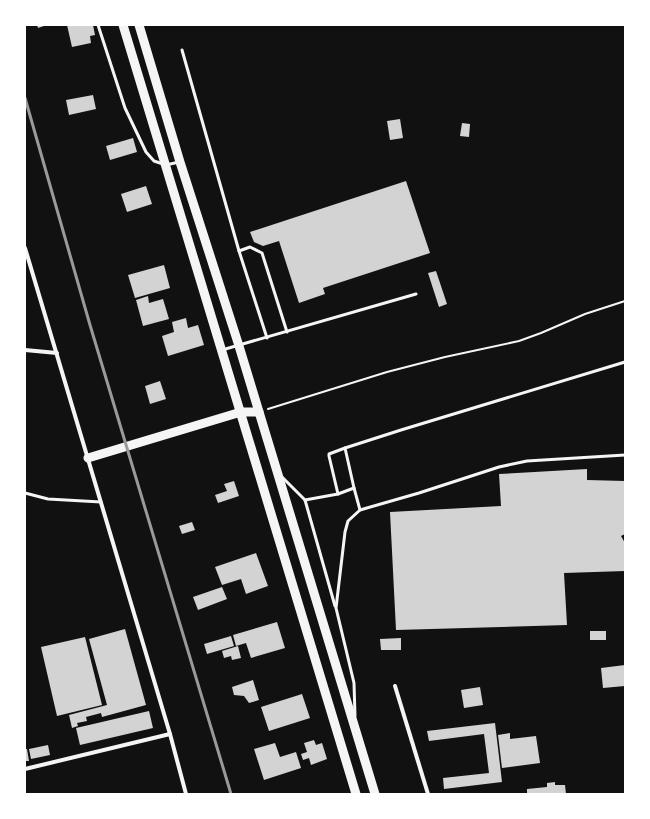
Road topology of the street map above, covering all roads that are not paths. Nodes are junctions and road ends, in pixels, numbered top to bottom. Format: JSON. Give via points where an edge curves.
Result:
{"nodes":[{"id":1,"x":98,"y":25,"type":"edge"},
{"id":2,"x":123,"y":25,"type":"edge"},
{"id":3,"x":139,"y":25,"type":"edge"},
{"id":4,"x":182,"y":50,"type":"dead end"},
{"id":5,"x":180,"y":162,"type":"junction"},
{"id":6,"x":166,"y":165,"type":"junction"},
{"id":7,"x":25,"y":248,"type":"edge"},
{"id":8,"x":239,"y":251,"type":"junction"},
{"id":9,"x":26,"y":254,"type":"edge"},
{"id":10,"x":416,"y":294,"type":"dead end"},
{"id":11,"x":287,"y":332,"type":"junction"},
{"id":12,"x":267,"y":338,"type":"junction"},
{"id":13,"x":239,"y":346,"type":"junction"},
{"id":14,"x":25,"y":350,"type":"edge"},
{"id":15,"x":222,"y":350,"type":"junction"},
{"id":16,"x":57,"y":353,"type":"junction"},
{"id":17,"x":625,"y":362,"type":"edge"},
{"id":18,"x":241,"y":412,"type":"junction"},
{"id":19,"x":259,"y":412,"type":"junction"},
{"id":20,"x":345,"y":448,"type":"junction"},
{"id":21,"x":625,"y":455,"type":"edge"},
{"id":22,"x":88,"y":458,"type":"junction"},
{"id":23,"x":276,"y":470,"type":"junction"},
{"id":24,"x":354,"y":488,"type":"junction"},
{"id":25,"x":25,"y":493,"type":"edge"},
{"id":26,"x":338,"y":494,"type":"junction"},
{"id":27,"x":305,"y":500,"type":"junction"},
{"id":28,"x":101,"y":502,"type":"junction"},
{"id":29,"x":360,"y":510,"type":"junction"},
{"id":30,"x":336,"y":608,"type":"junction"},
{"id":31,"x":395,"y":686,"type":"dead end"},
{"id":32,"x":356,"y":732,"type":"junction"},
{"id":33,"x":170,"y":734,"type":"junction"},
{"id":34,"x":25,"y":769,"type":"edge"},
{"id":35,"x":186,"y":794,"type":"edge"},
{"id":36,"x":356,"y":794,"type":"edge"},
{"id":37,"x":374,"y":794,"type":"edge"},
{"id":38,"x":428,"y":794,"type":"edge"}],
"edges":[{"from":1,"to":6,"type":"lane","via":[[125,108],[146,152],[154,161]]},
{"from":2,"to":6,"type":"main road"},
{"from":3,"to":5,"type":"main road"},
{"from":4,"to":8,"type":"lane"},
{"from":5,"to":6,"type":"lane"},
{"from":5,"to":13,"type":"main road"},
{"from":6,"to":15,"type":"main road"},
{"from":7,"to":9,"type":"street"},
{"from":8,"to":11,"type":"lane","via":[[250,247],[262,253]]},
{"from":8,"to":12,"type":"lane"},
{"from":9,"to":16,"type":"street"},
{"from":10,"to":11,"type":"lane"},
{"from":11,"to":12,"type":"lane"},
{"from":12,"to":13,"type":"lane"},
{"from":13,"to":15,"type":"lane"},
{"from":13,"to":19,"type":"main road"},
{"from":14,"to":16,"type":"street"},
{"from":15,"to":18,"type":"main road"},
{"from":16,"to":22,"type":"street"},
{"from":17,"to":20,"type":"lane"},
{"from":18,"to":19,"type":"main road"},
{"from":18,"to":22,"type":"main road"},
{"from":18,"to":36,"type":"main road"},
{"from":19,"to":23,"type":"main road"},
{"from":20,"to":24,"type":"lane"},
{"from":20,"to":26,"type":"lane","via":[[329,456]]},
{"from":21,"to":29,"type":"lane","via":[[528,461],[500,467]]},
{"from":22,"to":28,"type":"street"},
{"from":23,"to":27,"type":"lane"},
{"from":23,"to":32,"type":"main road"},
{"from":24,"to":26,"type":"lane"},
{"from":24,"to":29,"type":"lane"},
{"from":25,"to":28,"type":"lane","via":[[48,499]]},
{"from":26,"to":27,"type":"lane"},
{"from":27,"to":30,"type":"lane"},
{"from":28,"to":33,"type":"street"},
{"from":29,"to":30,"type":"lane","via":[[348,521],[345,532]]},
{"from":30,"to":32,"type":"lane","via":[[354,682]]},
{"from":31,"to":38,"type":"street"},
{"from":32,"to":37,"type":"main road"},
{"from":33,"to":34,"type":"street"},
{"from":33,"to":35,"type":"street"}]}
